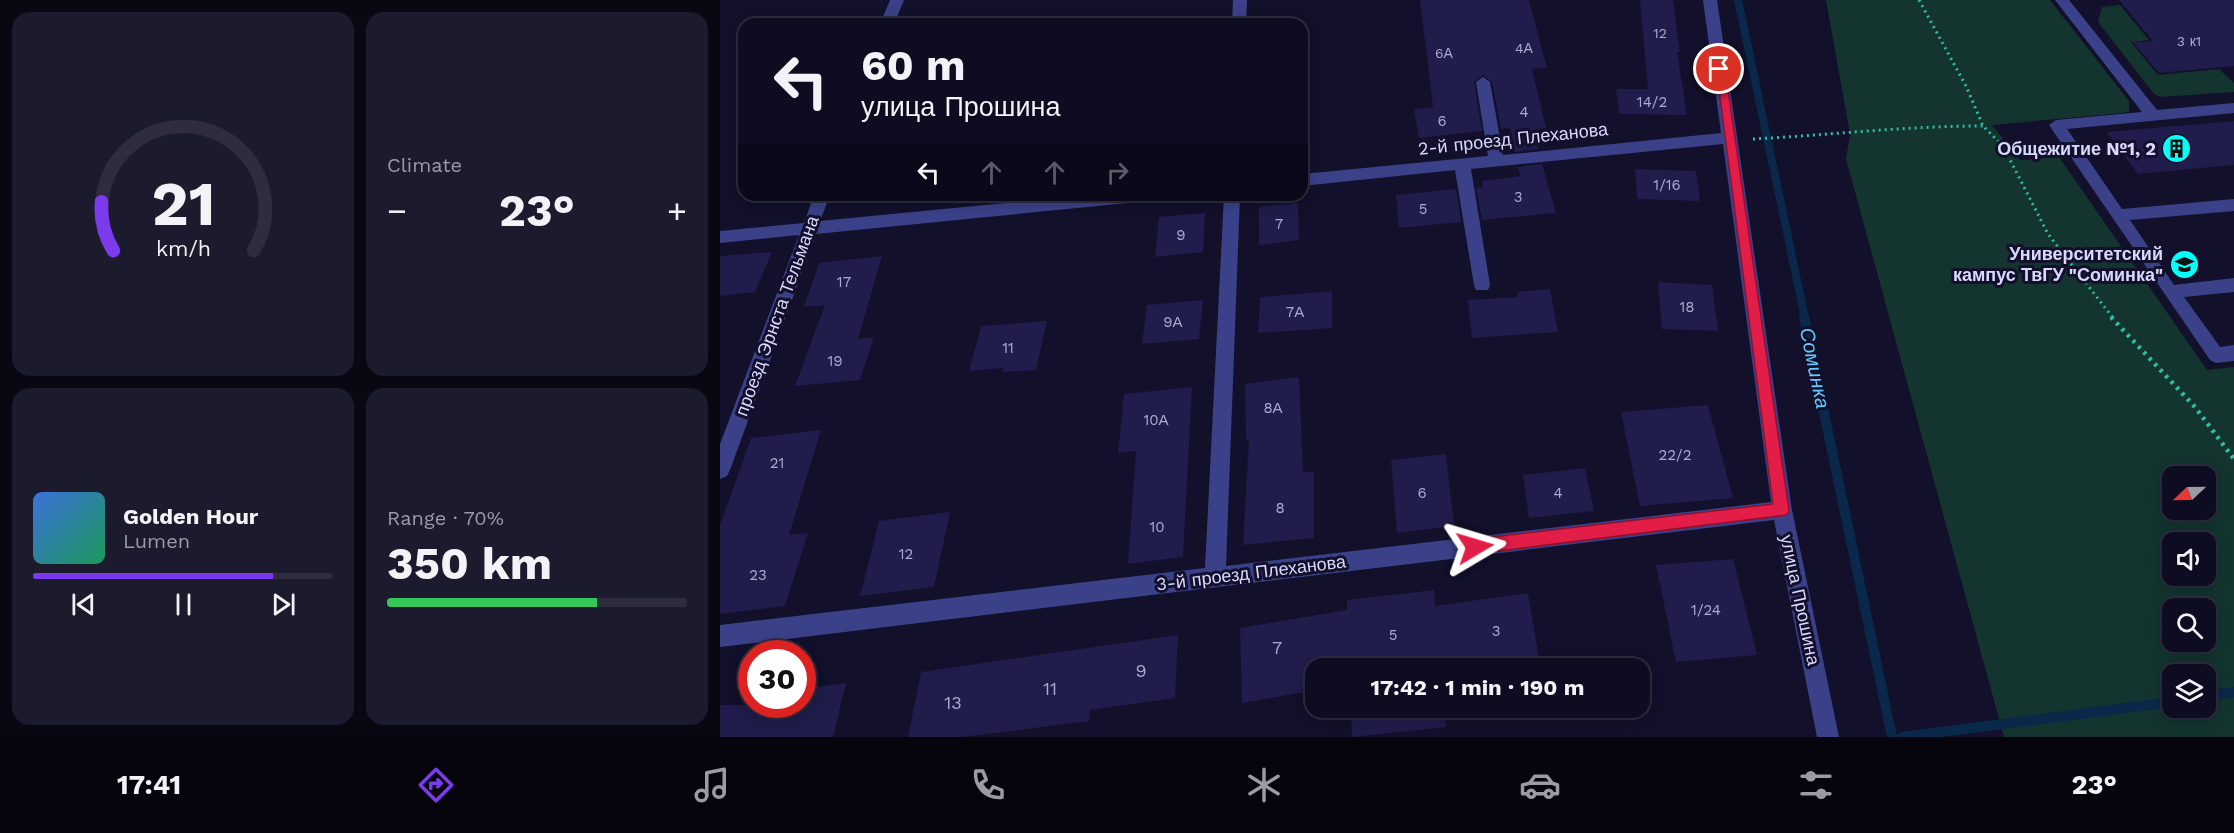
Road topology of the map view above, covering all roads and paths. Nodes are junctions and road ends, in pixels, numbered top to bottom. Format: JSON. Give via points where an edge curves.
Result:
{"nodes":[{"id":1,"x":897,"y":0,"type":"edge"},
{"id":2,"x":1240,"y":0,"type":"edge"},
{"id":3,"x":1710,"y":0,"type":"edge"},
{"id":4,"x":1919,"y":0,"type":"edge"},
{"id":5,"x":2062,"y":0,"type":"edge"},
{"id":6,"x":890,"y":18,"type":"edge"},
{"id":7,"x":1239,"y":18,"type":"edge"},
{"id":8,"x":1483,"y":82,"type":"dead end"},
{"id":9,"x":2234,"y":108,"type":"edge"},
{"id":10,"x":2153,"y":115,"type":"junction"},
{"id":11,"x":1983,"y":126,"type":"junction"},
{"id":12,"x":1737,"y":138,"type":"junction"},
{"id":13,"x":1496,"y":161,"type":"junction"},
{"id":14,"x":1462,"y":164,"type":"junction"},
{"id":15,"x":1308,"y":179,"type":"edge"},
{"id":16,"x":820,"y":201,"type":"edge"},
{"id":17,"x":1086,"y":201,"type":"edge"},
{"id":18,"x":1232,"y":201,"type":"edge"},
{"id":19,"x":2234,"y":205,"type":"edge"},
{"id":20,"x":2117,"y":215,"type":"junction"},
{"id":21,"x":809,"y":228,"type":"junction"},
{"id":22,"x":720,"y":237,"type":"edge"},
{"id":23,"x":1482,"y":285,"type":"dead end"},
{"id":24,"x":2234,"y":285,"type":"edge"},
{"id":25,"x":2170,"y":292,"type":"junction"},
{"id":26,"x":2234,"y":353,"type":"edge"},
{"id":27,"x":2234,"y":459,"type":"edge"},
{"id":28,"x":720,"y":470,"type":"edge"},
{"id":29,"x":1782,"y":510,"type":"junction"},
{"id":30,"x":1215,"y":577,"type":"junction"},
{"id":31,"x":720,"y":636,"type":"edge"},
{"id":32,"x":1828,"y":737,"type":"edge"}],
"edges":[{"from":1,"to":6,"type":"street"},
{"from":2,"to":7,"type":"street"},
{"from":3,"to":12,"type":"street","name":"улица Прошина"},
{"from":4,"to":11,"type":"path"},
{"from":5,"to":10,"type":"street"},
{"from":8,"to":13,"type":"street"},
{"from":9,"to":10,"type":"street"},
{"from":10,"to":20,"type":"street","via":[[2056,125]]},
{"from":11,"to":12,"type":"path","via":[[1919,126],[1781,139]]},
{"from":11,"to":27,"type":"path","via":[[2003,146],[2049,234],[2102,307],[2195,408]]},
{"from":12,"to":13,"type":"street","name":"2-й проезд Плеханова"},
{"from":12,"to":29,"type":"street","name":"улица Прошина"},
{"from":13,"to":14,"type":"street","name":"2-й проезд Плеханова"},
{"from":14,"to":15,"type":"street","name":"2-й проезд Плеханова"},
{"from":14,"to":23,"type":"street"},
{"from":16,"to":21,"type":"street","name":"проезд Эрнста Тельмана"},
{"from":17,"to":21,"type":"street"},
{"from":18,"to":30,"type":"street"},
{"from":19,"to":20,"type":"street"},
{"from":20,"to":25,"type":"street"},
{"from":21,"to":22,"type":"street"},
{"from":21,"to":28,"type":"street","name":"проезд Эрнста Тельмана"},
{"from":24,"to":25,"type":"street"},
{"from":25,"to":26,"type":"street","via":[[2216,355]]},
{"from":29,"to":30,"type":"street","name":"3-й проезд Плеханова"},
{"from":29,"to":32,"type":"street","name":"улица Прошина"},
{"from":30,"to":31,"type":"street","name":"3-й проезд Плеханова"}]}
